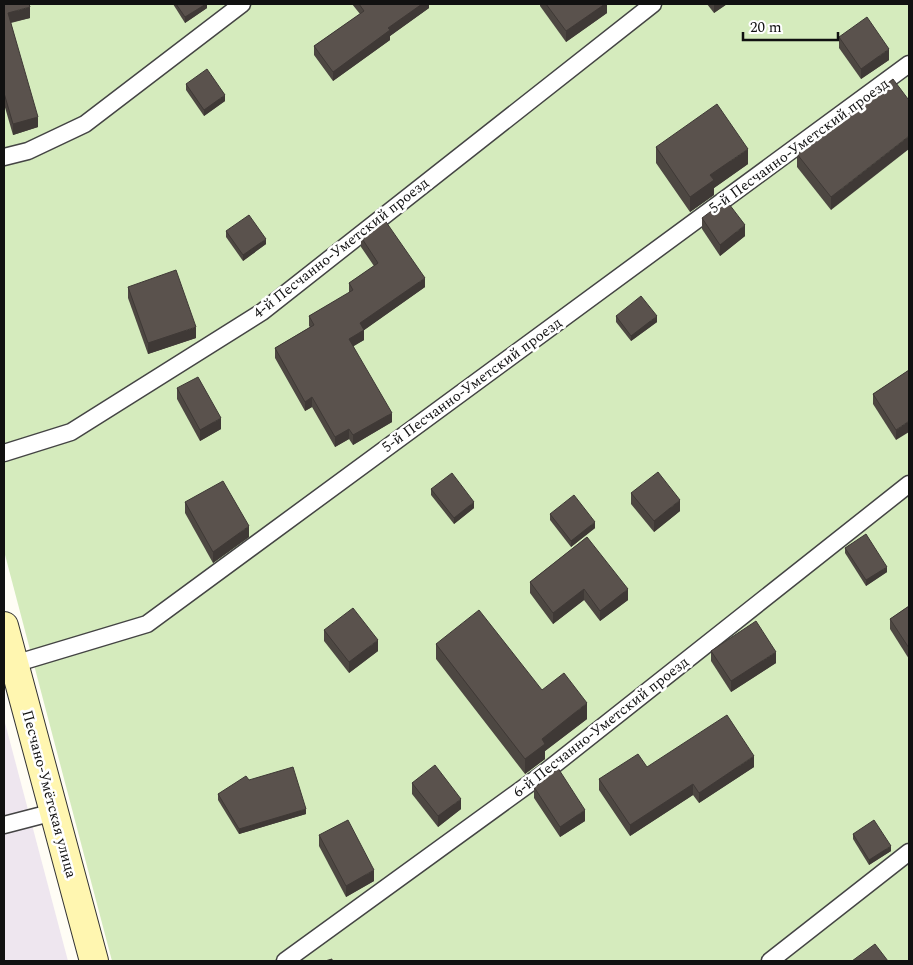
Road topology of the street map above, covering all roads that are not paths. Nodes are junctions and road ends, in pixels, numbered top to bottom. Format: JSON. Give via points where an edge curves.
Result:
{"nodes":[{"id":1,"x":242,"y":4,"type":"edge"},
{"id":2,"x":653,"y":4,"type":"edge"},
{"id":3,"x":909,"y":64,"type":"edge"},
{"id":4,"x":4,"y":157,"type":"edge"},
{"id":5,"x":4,"y":453,"type":"edge"},
{"id":6,"x":909,"y":484,"type":"edge"},
{"id":7,"x":4,"y":626,"type":"edge"},
{"id":8,"x":9,"y":666,"type":"edge"},
{"id":9,"x":54,"y":812,"type":"junction"},
{"id":10,"x":4,"y":825,"type":"edge"},
{"id":11,"x":909,"y":852,"type":"edge"},
{"id":12,"x":94,"y":961,"type":"edge"},
{"id":13,"x":285,"y":961,"type":"edge"},
{"id":14,"x":770,"y":961,"type":"edge"}],
"edges":[{"from":1,"to":4,"type":"lane","via":[[85,124],[28,151]]},
{"from":2,"to":5,"type":"lane","name":"4-й Песчанно-Уметский проезд","via":[[262,312],[71,432]]},
{"from":3,"to":8,"type":"lane","name":"5-й Песчанно-Уметский проезд","via":[[147,624]]},
{"from":6,"to":13,"type":"lane","name":"6-й Песчанно-Уметский проезд","via":[[544,773]]},
{"from":7,"to":8,"type":"main road","name":"Песчано-Умётская улица"},
{"from":8,"to":9,"type":"main road","name":"Песчано-Умётская улица"},
{"from":9,"to":10,"type":"lane"},
{"from":9,"to":12,"type":"main road","name":"Песчано-Умётская улица"},
{"from":11,"to":14,"type":"lane"}]}
